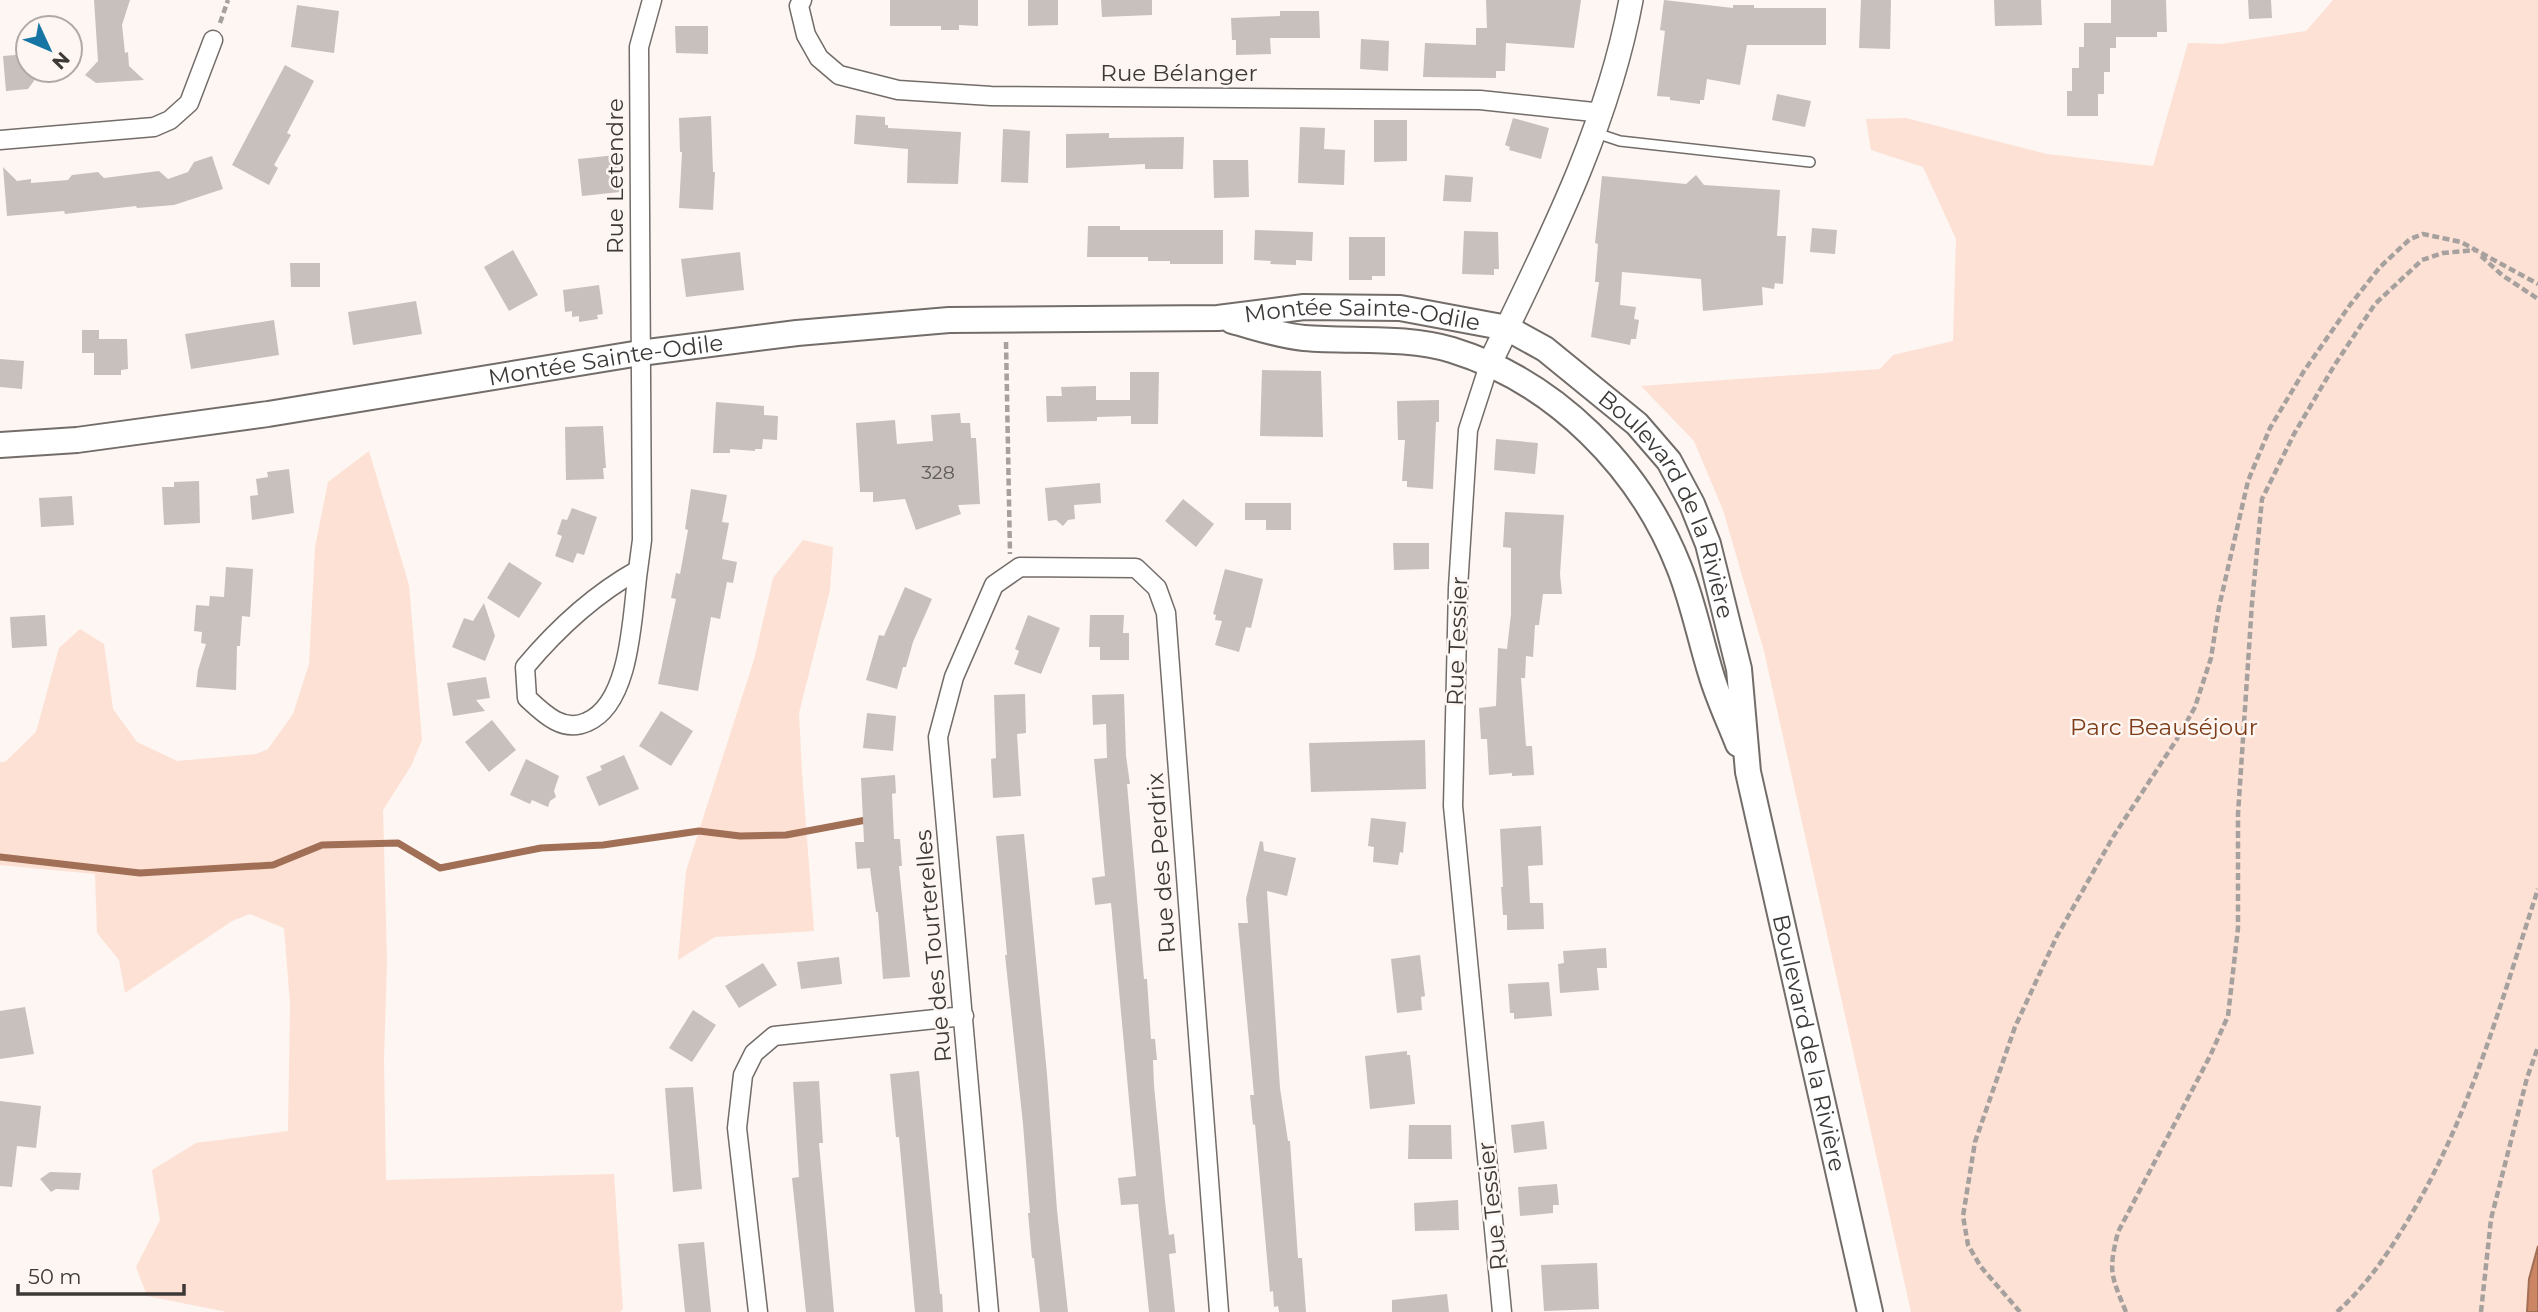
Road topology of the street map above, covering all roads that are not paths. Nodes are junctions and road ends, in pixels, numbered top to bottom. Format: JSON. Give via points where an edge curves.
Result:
{"nodes":[{"id":1,"x":652,"y":0,"type":"edge"},
{"id":2,"x":1631,"y":0,"type":"edge"},
{"id":3,"x":800,"y":3,"type":"edge"},
{"id":4,"x":214,"y":40,"type":"road end"},
{"id":5,"x":1599,"y":123,"type":"junction"},
{"id":6,"x":0,"y":140,"type":"edge"},
{"id":7,"x":1810,"y":162,"type":"dead end"},
{"id":8,"x":1217,"y":318,"type":"junction"},
{"id":9,"x":1507,"y":328,"type":"junction"},
{"id":10,"x":640,"y":353,"type":"junction"},
{"id":11,"x":1489,"y":365,"type":"junction"},
{"id":12,"x":0,"y":445,"type":"edge"},
{"id":13,"x":638,"y":570,"type":"junction"},
{"id":14,"x":994,"y":585,"type":"joint"},
{"id":15,"x":1748,"y":772,"type":"junction"},
{"id":16,"x":964,"y":1016,"type":"junction"},
{"id":17,"x":758,"y":1312,"type":"edge"},
{"id":18,"x":989,"y":1312,"type":"edge"},
{"id":19,"x":1219,"y":1312,"type":"edge"},
{"id":20,"x":1502,"y":1312,"type":"edge"},
{"id":21,"x":1870,"y":1312,"type":"edge"}],
"edges":[{"from":1,"to":10,"type":"street","name":"Rue Letendre","via":[[639,47]]},
{"from":2,"to":5,"type":"street","name":"Rue Tessier"},
{"from":3,"to":5,"type":"street","name":"Rue Bélanger","via":[[806,35],[819,58],[839,75],[898,90],[991,96],[1480,100]]},
{"from":4,"to":6,"type":"street","via":[[189,103],[170,120],[154,127]]},
{"from":5,"to":7,"type":"lane","via":[[1620,141]]},
{"from":5,"to":9,"type":"street","name":"Rue Tessier"},
{"from":8,"to":9,"type":"main road","name":"Montée Sainte-Odile","via":[[1304,307],[1400,308]]},
{"from":8,"to":10,"type":"main road","name":"Montée Sainte-Odile","via":[[949,320]]},
{"from":8,"to":11,"type":"main road","name":"Montée Sainte-Odile","via":[[1301,337],[1441,348]]},
{"from":9,"to":11,"type":"street","name":"Rue Tessier"},
{"from":9,"to":15,"type":"main road","name":"Boulevard de la Rivière","via":[[1545,349],[1637,424],[1669,461],[1708,544],[1739,668]]},
{"from":10,"to":12,"type":"main road","name":"Montée Sainte-Odile","via":[[268,414],[77,440]]},
{"from":10,"to":13,"type":"street","name":"Rue Letendre","via":[[642,540]]},
{"from":11,"to":15,"type":"main road","name":"Boulevard de la Rivière","via":[[1545,396],[1587,430],[1625,470],[1648,504],[1679,567],[1712,677]]},
{"from":11,"to":20,"type":"street","name":"Rue Tessier","via":[[1468,430],[1458,588],[1453,806]]},
{"from":13,"to":13,"type":"street","name":"Rue Letendre","via":[[614,583],[548,639],[525,667],[527,698],[544,715],[577,727],[595,719],[616,693],[631,633]]},
{"from":14,"to":16,"type":"street","name":"Rue des Tourterelles","via":[[954,677],[939,737]]},
{"from":14,"to":19,"type":"street","name":"Rue des Perdrix","via":[[1020,567],[1136,568],[1157,588],[1166,613]]},
{"from":15,"to":21,"type":"main road","name":"Boulevard de la Rivière"},
{"from":16,"to":17,"type":"street","via":[[774,1036],[754,1053],[743,1075],[737,1128]]},
{"from":16,"to":18,"type":"street","name":"Rue des Tourterelles"}]}
